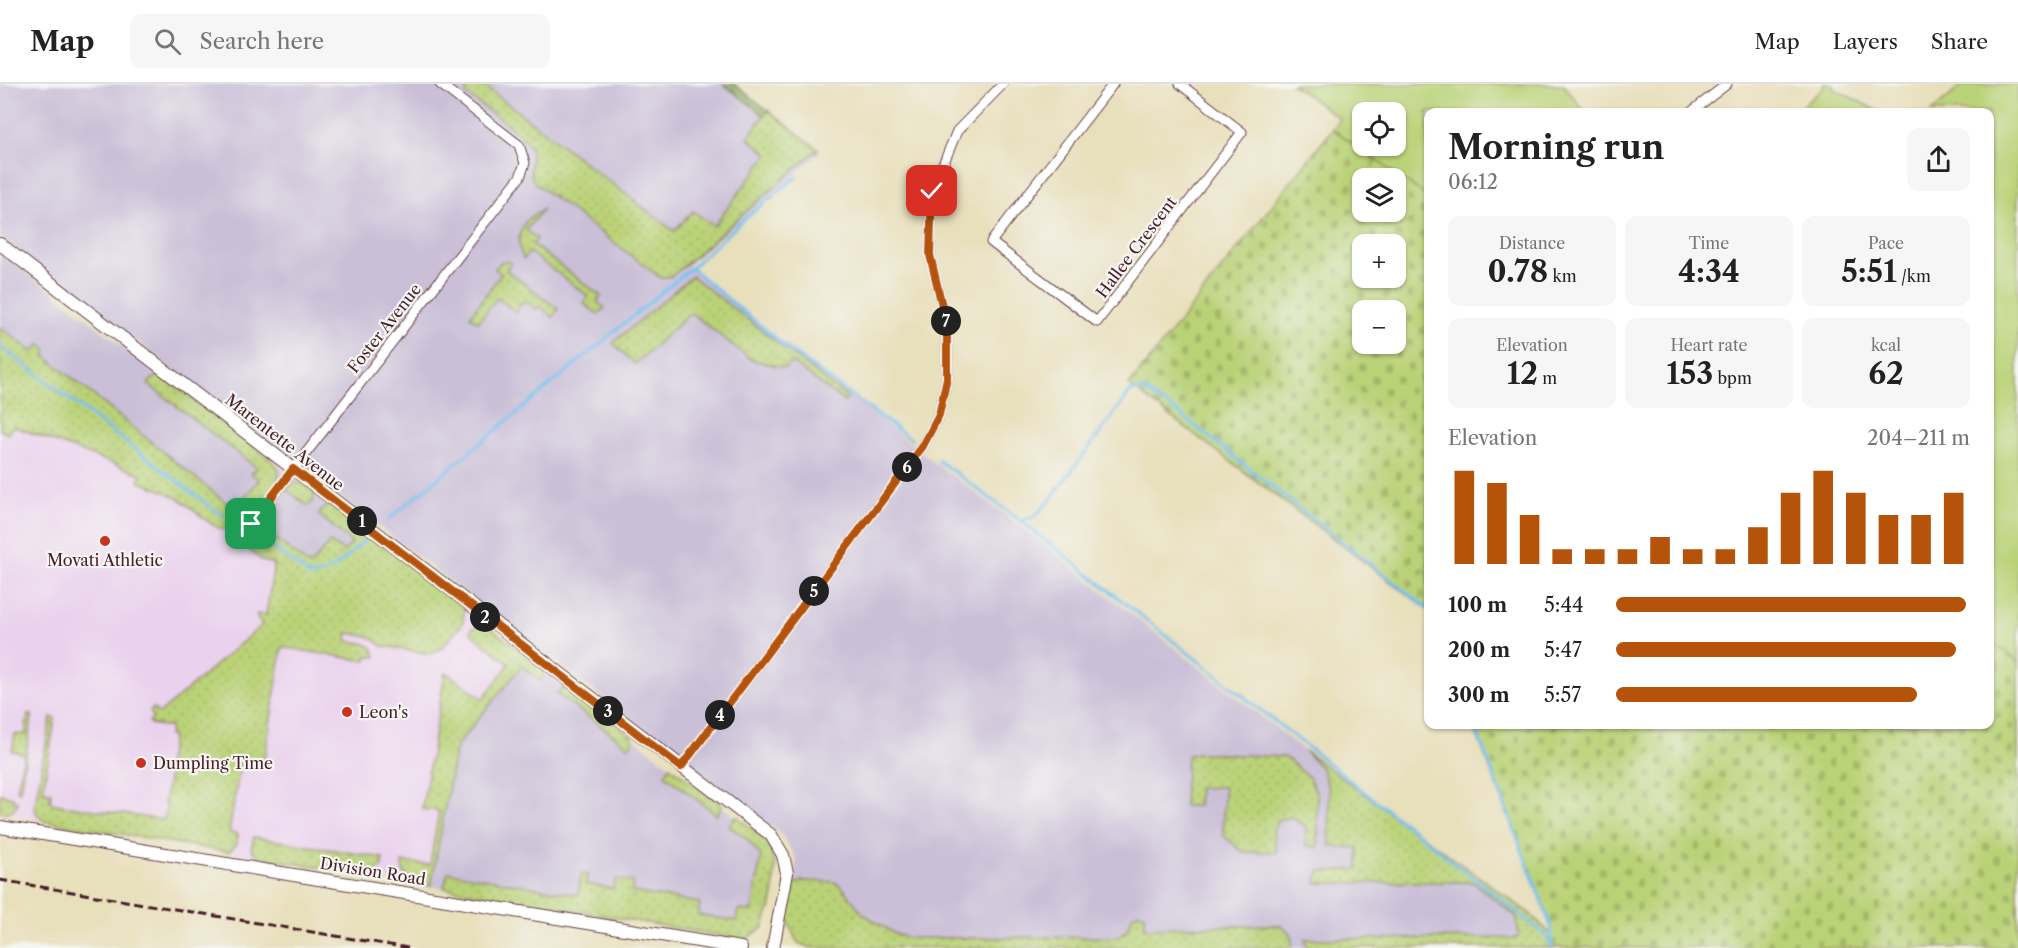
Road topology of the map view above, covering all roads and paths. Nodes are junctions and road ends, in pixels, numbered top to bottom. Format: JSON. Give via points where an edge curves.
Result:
{"nodes":[{"id":1,"x":440,"y":84,"type":"edge"},
{"id":2,"x":1003,"y":84,"type":"edge"},
{"id":3,"x":1113,"y":84,"type":"edge"},
{"id":4,"x":1180,"y":84,"type":"edge"},
{"id":5,"x":1727,"y":84,"type":"edge"},
{"id":6,"x":1696,"y":108,"type":"edge"},
{"id":7,"x":0,"y":244,"type":"edge"},
{"id":8,"x":293,"y":469,"type":"junction"},
{"id":9,"x":251,"y":524,"type":"dead end"},
{"id":10,"x":681,"y":767,"type":"junction"},
{"id":11,"x":0,"y":827,"type":"edge"},
{"id":12,"x":741,"y":948,"type":"edge"},
{"id":13,"x":773,"y":948,"type":"edge"}],
"edges":[{"from":1,"to":8,"type":"street","name":"Foster Avenue","via":[[519,145],[525,163],[520,177]]},
{"from":2,"to":10,"type":"street","via":[[957,131],[932,191],[930,255],[947,327],[947,378],[939,415],[923,446]]},
{"from":3,"to":4,"type":"street","name":"Hallee Crescent","via":[[992,242],[1097,322],[1242,132]]},
{"from":5,"to":6,"type":"street"},
{"from":7,"to":8,"type":"street","name":"Marentette Avenue"},
{"from":8,"to":9,"type":"street","name":"Foster Avenue"},
{"from":8,"to":10,"type":"street","name":"Marentette Avenue"},
{"from":10,"to":13,"type":"street","name":"Marentette Avenue","via":[[771,836],[783,855],[787,873]]},
{"from":11,"to":12,"type":"street","name":"Division Road"}]}
